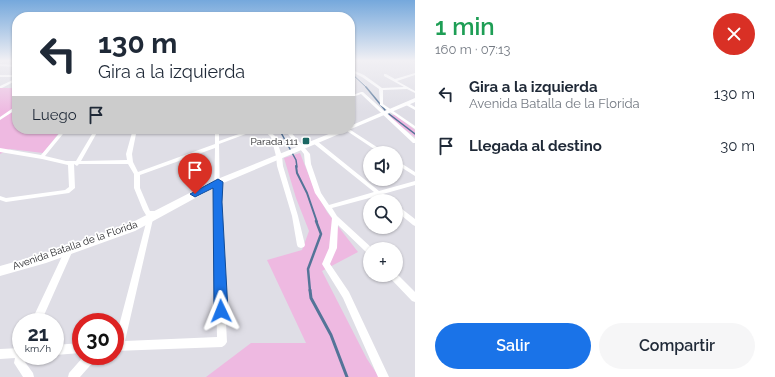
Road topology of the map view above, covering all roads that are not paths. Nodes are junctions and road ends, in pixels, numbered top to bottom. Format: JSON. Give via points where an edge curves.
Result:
{"nodes":[{"id":1,"x":365,"y":78,"type":"edge"},
{"id":2,"x":391,"y":78,"type":"edge"},
{"id":3,"x":404,"y":78,"type":"edge"},
{"id":4,"x":396,"y":80,"type":"junction"},
{"id":5,"x":12,"y":81,"type":"edge"},
{"id":6,"x":1,"y":87,"type":"dead end"},
{"id":7,"x":409,"y":88,"type":"junction"},
{"id":8,"x":381,"y":89,"type":"junction"},
{"id":9,"x":415,"y":92,"type":"edge"},
{"id":10,"x":355,"y":95,"type":"edge"},
{"id":11,"x":415,"y":100,"type":"edge"},
{"id":12,"x":407,"y":104,"type":"junction"},
{"id":13,"x":415,"y":109,"type":"edge"},
{"id":14,"x":391,"y":110,"type":"junction"},
{"id":15,"x":12,"y":111,"type":"edge"},
{"id":16,"x":383,"y":113,"type":"junction"},
{"id":17,"x":0,"y":119,"type":"edge"},
{"id":18,"x":415,"y":122,"type":"edge"},
{"id":19,"x":409,"y":123,"type":"junction"},
{"id":20,"x":355,"y":126,"type":"edge"},
{"id":21,"x":415,"y":128,"type":"edge"},
{"id":22,"x":61,"y":134,"type":"edge"},
{"id":23,"x":94,"y":134,"type":"edge"},
{"id":24,"x":134,"y":134,"type":"edge"},
{"id":25,"x":217,"y":134,"type":"edge"},
{"id":26,"x":244,"y":134,"type":"edge"},
{"id":27,"x":270,"y":134,"type":"edge"},
{"id":28,"x":287,"y":134,"type":"edge"},
{"id":29,"x":334,"y":134,"type":"edge"},
{"id":30,"x":354,"y":134,"type":"edge"},
{"id":31,"x":314,"y":142,"type":"junction"},
{"id":32,"x":415,"y":142,"type":"edge"},
{"id":33,"x":217,"y":144,"type":"junction"},
{"id":34,"x":372,"y":146,"type":"edge"},
{"id":35,"x":0,"y":150,"type":"edge"},
{"id":36,"x":7,"y":151,"type":"junction"},
{"id":37,"x":291,"y":151,"type":"junction"},
{"id":38,"x":0,"y":155,"type":"edge"},
{"id":39,"x":42,"y":157,"type":"junction"},
{"id":40,"x":130,"y":162,"type":"junction"},
{"id":41,"x":74,"y":164,"type":"junction"},
{"id":42,"x":403,"y":166,"type":"edge"},
{"id":43,"x":138,"y":174,"type":"junction"},
{"id":44,"x":415,"y":174,"type":"edge"},
{"id":45,"x":218,"y":182,"type":"junction"},
{"id":46,"x":415,"y":183,"type":"edge"},
{"id":47,"x":379,"y":194,"type":"joint"},
{"id":48,"x":0,"y":198,"type":"edge"},
{"id":49,"x":363,"y":198,"type":"edge"},
{"id":50,"x":329,"y":208,"type":"junction"},
{"id":51,"x":162,"y":212,"type":"junction"},
{"id":52,"x":403,"y":214,"type":"edge"},
{"id":53,"x":335,"y":218,"type":"junction"},
{"id":54,"x":150,"y":219,"type":"junction"},
{"id":55,"x":415,"y":223,"type":"edge"},
{"id":56,"x":363,"y":244,"type":"edge"},
{"id":57,"x":301,"y":246,"type":"dead end"},
{"id":58,"x":69,"y":250,"type":"junction"},
{"id":59,"x":0,"y":271,"type":"edge"},
{"id":60,"x":400,"y":282,"type":"edge"},
{"id":61,"x":415,"y":298,"type":"edge"},
{"id":62,"x":40,"y":313,"type":"edge"},
{"id":63,"x":124,"y":318,"type":"edge"},
{"id":64,"x":124,"y":345,"type":"edge"},
{"id":65,"x":12,"y":353,"type":"edge"},
{"id":66,"x":0,"y":354,"type":"edge"},
{"id":67,"x":20,"y":365,"type":"edge"},
{"id":68,"x":83,"y":365,"type":"edge"},
{"id":69,"x":29,"y":377,"type":"edge"},
{"id":70,"x":73,"y":377,"type":"edge"},
{"id":71,"x":384,"y":377,"type":"edge"}],
"edges":[{"from":1,"to":8,"type":"street"},
{"from":2,"to":4,"type":"street"},
{"from":3,"to":4,"type":"street"},
{"from":4,"to":7,"type":"street"},
{"from":5,"to":6,"type":"street"},
{"from":7,"to":8,"type":"street"},
{"from":7,"to":9,"type":"street"},
{"from":8,"to":14,"type":"street","via":[[381,104]]},
{"from":10,"to":16,"type":"street","via":[[362,93]]},
{"from":11,"to":12,"type":"street"},
{"from":12,"to":13,"type":"street"},
{"from":12,"to":14,"type":"street"},
{"from":14,"to":16,"type":"street"},
{"from":14,"to":19,"type":"street"},
{"from":15,"to":17,"type":"street"},
{"from":16,"to":20,"type":"street"},
{"from":16,"to":32,"type":"street"},
{"from":18,"to":19,"type":"street"},
{"from":19,"to":21,"type":"street"},
{"from":22,"to":39,"type":"street"},
{"from":23,"to":41,"type":"street"},
{"from":24,"to":40,"type":"street","via":[[129,154]]},
{"from":25,"to":33,"type":"street"},
{"from":26,"to":33,"type":"street"},
{"from":27,"to":37,"type":"street"},
{"from":28,"to":37,"type":"street"},
{"from":29,"to":31,"type":"street","name":"Avenida Batalla de la Florida"},
{"from":30,"to":34,"type":"street"},
{"from":31,"to":37,"type":"street","name":"Avenida Batalla de la Florida"},
{"from":31,"to":47,"type":"street"},
{"from":33,"to":43,"type":"street"},
{"from":33,"to":45,"type":"street"},
{"from":35,"to":36,"type":"street"},
{"from":36,"to":38,"type":"street"},
{"from":36,"to":39,"type":"street"},
{"from":37,"to":45,"type":"street","name":"Avenida Batalla de la Florida"},
{"from":37,"to":50,"type":"street","via":[[307,154],[318,193]]},
{"from":37,"to":57,"type":"street","via":[[280,166]]},
{"from":39,"to":41,"type":"street"},
{"from":40,"to":41,"type":"street"},
{"from":40,"to":43,"type":"street"},
{"from":41,"to":48,"type":"street","via":[[72,188],[67,192],[6,200]]},
{"from":42,"to":44,"type":"street"},
{"from":43,"to":51,"type":"street","via":[[137,188],[146,210],[153,214]]},
{"from":45,"to":51,"type":"street","name":"Avenida Batalla de la Florida"},
{"from":45,"to":64,"type":"street","via":[[222,342]]},
{"from":46,"to":47,"type":"street"},
{"from":49,"to":50,"type":"street"},
{"from":50,"to":53,"type":"street"},
{"from":51,"to":54,"type":"street","name":"Avenida Batalla de la Florida"},
{"from":52,"to":55,"type":"street"},
{"from":53,"to":56,"type":"street"},
{"from":53,"to":71,"type":"street","via":[[333,248],[326,264],[346,295]]},
{"from":54,"to":58,"type":"street","name":"Avenida Batalla de la Florida"},
{"from":54,"to":63,"type":"street"},
{"from":58,"to":59,"type":"street","name":"Avenida Batalla de la Florida"},
{"from":58,"to":62,"type":"street"},
{"from":60,"to":61,"type":"street"},
{"from":65,"to":66,"type":"street"},
{"from":67,"to":69,"type":"street"},
{"from":68,"to":70,"type":"street"}]}
